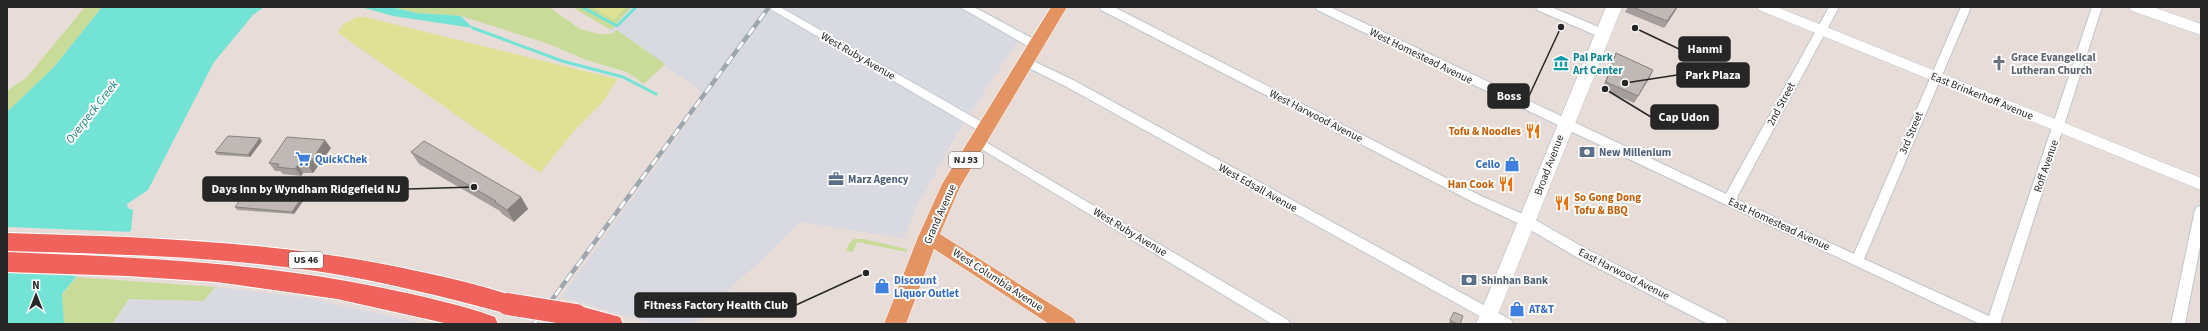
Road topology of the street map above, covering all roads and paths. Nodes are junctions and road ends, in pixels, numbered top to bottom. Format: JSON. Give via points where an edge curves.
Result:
{"nodes":[{"id":1,"x":965,"y":7,"type":"edge"},
{"id":2,"x":1059,"y":7,"type":"edge"},
{"id":3,"x":1105,"y":7,"type":"edge"},
{"id":4,"x":1321,"y":7,"type":"edge"},
{"id":5,"x":1541,"y":7,"type":"edge"},
{"id":6,"x":1614,"y":7,"type":"edge"},
{"id":7,"x":1764,"y":7,"type":"edge"},
{"id":8,"x":1834,"y":7,"type":"edge"},
{"id":9,"x":1966,"y":7,"type":"edge"},
{"id":10,"x":2097,"y":7,"type":"edge"},
{"id":11,"x":2137,"y":7,"type":"edge"},
{"id":12,"x":775,"y":8,"type":"edge"},
{"id":13,"x":1821,"y":30,"type":"junction"},
{"id":14,"x":2201,"y":30,"type":"edge"},
{"id":15,"x":1604,"y":34,"type":"junction"},
{"id":16,"x":1035,"y":45,"type":"junction"},
{"id":17,"x":1027,"y":62,"type":"junction"},
{"id":18,"x":1935,"y":76,"type":"junction"},
{"id":19,"x":1566,"y":122,"type":"junction"},
{"id":20,"x":2059,"y":127,"type":"junction"},
{"id":21,"x":981,"y":135,"type":"junction"},
{"id":22,"x":2201,"y":184,"type":"edge"},
{"id":23,"x":1729,"y":201,"type":"junction"},
{"id":24,"x":2201,"y":210,"type":"edge"},
{"id":25,"x":1528,"y":222,"type":"junction"},
{"id":26,"x":928,"y":238,"type":"junction"},
{"id":27,"x":7,"y":242,"type":"edge"},
{"id":28,"x":1857,"y":261,"type":"junction"},
{"id":29,"x":7,"y":262,"type":"edge"},
{"id":30,"x":571,"y":319,"type":"edge"},
{"id":31,"x":1487,"y":319,"type":"edge"},
{"id":32,"x":486,"y":324,"type":"edge"},
{"id":33,"x":611,"y":324,"type":"edge"},
{"id":34,"x":895,"y":324,"type":"edge"},
{"id":35,"x":1066,"y":324,"type":"edge"},
{"id":36,"x":1283,"y":324,"type":"edge"},
{"id":37,"x":1506,"y":324,"type":"edge"},
{"id":38,"x":1721,"y":324,"type":"edge"},
{"id":39,"x":1993,"y":324,"type":"edge"},
{"id":40,"x":2178,"y":324,"type":"edge"}],
"edges":[{"from":1,"to":16,"type":"street"},
{"from":2,"to":16,"type":"main road","name":"Grand Avenue","number":"NJ 93"},
{"from":3,"to":25,"type":"street","name":"West Harwood Avenue","via":[[1477,199]]},
{"from":4,"to":19,"type":"street","name":"West Homestead Avenue"},
{"from":5,"to":15,"type":"street"},
{"from":6,"to":15,"type":"main road","name":"Broad Avenue"},
{"from":7,"to":13,"type":"street","name":"East Brinkerhoff Avenue"},
{"from":8,"to":13,"type":"street","name":"2nd Street"},
{"from":9,"to":18,"type":"street","name":"3rd Street"},
{"from":10,"to":20,"type":"street","name":"Roff Avenue"},
{"from":11,"to":14,"type":"main road"},
{"from":12,"to":21,"type":"street","name":"West Ruby Avenue"},
{"from":13,"to":18,"type":"street","name":"East Brinkerhoff Avenue"},
{"from":13,"to":23,"type":"street","name":"2nd Street"},
{"from":15,"to":19,"type":"main road","name":"Broad Avenue"},
{"from":16,"to":17,"type":"main road","name":"Grand Avenue","number":"NJ 93"},
{"from":17,"to":21,"type":"main road","name":"Grand Avenue","number":"NJ 93"},
{"from":17,"to":31,"type":"street","name":"West Edsall Avenue","via":[[1071,84]]},
{"from":18,"to":20,"type":"street","name":"East Brinkerhoff Avenue"},
{"from":18,"to":28,"type":"street","name":"3rd Street"},
{"from":19,"to":23,"type":"street","name":"East Homestead Avenue"},
{"from":19,"to":25,"type":"main road","name":"Broad Avenue"},
{"from":20,"to":22,"type":"street","name":"East Brinkerhoff Avenue"},
{"from":20,"to":39,"type":"street","name":"Roff Avenue"},
{"from":21,"to":26,"type":"main road","name":"Grand Avenue","number":"NJ 93","via":[[947,193]]},
{"from":21,"to":36,"type":"street","name":"West Ruby Avenue"},
{"from":23,"to":28,"type":"street","name":"East Homestead Avenue"},
{"from":24,"to":40,"type":"street"},
{"from":25,"to":31,"type":"main road","name":"Broad Avenue"},
{"from":25,"to":38,"type":"street","name":"East Harwood Avenue","via":[[1582,254]]},
{"from":26,"to":34,"type":"main road","name":"Grand Avenue","number":"NJ 93"},
{"from":26,"to":35,"type":"main road","name":"West Columbia Avenue","via":[[943,244]]},
{"from":27,"to":30,"type":"highway","number":"US 46","bridge":true,"via":[[209,250],[311,261],[410,279]]},
{"from":28,"to":39,"type":"street","name":"East Homestead Avenue"},
{"from":29,"to":32,"type":"highway","number":"US 46","via":[[228,274],[314,285],[397,301]]},
{"from":30,"to":33,"type":"highway"},
{"from":31,"to":37,"type":"street","name":"West Edsall Avenue"}]}
